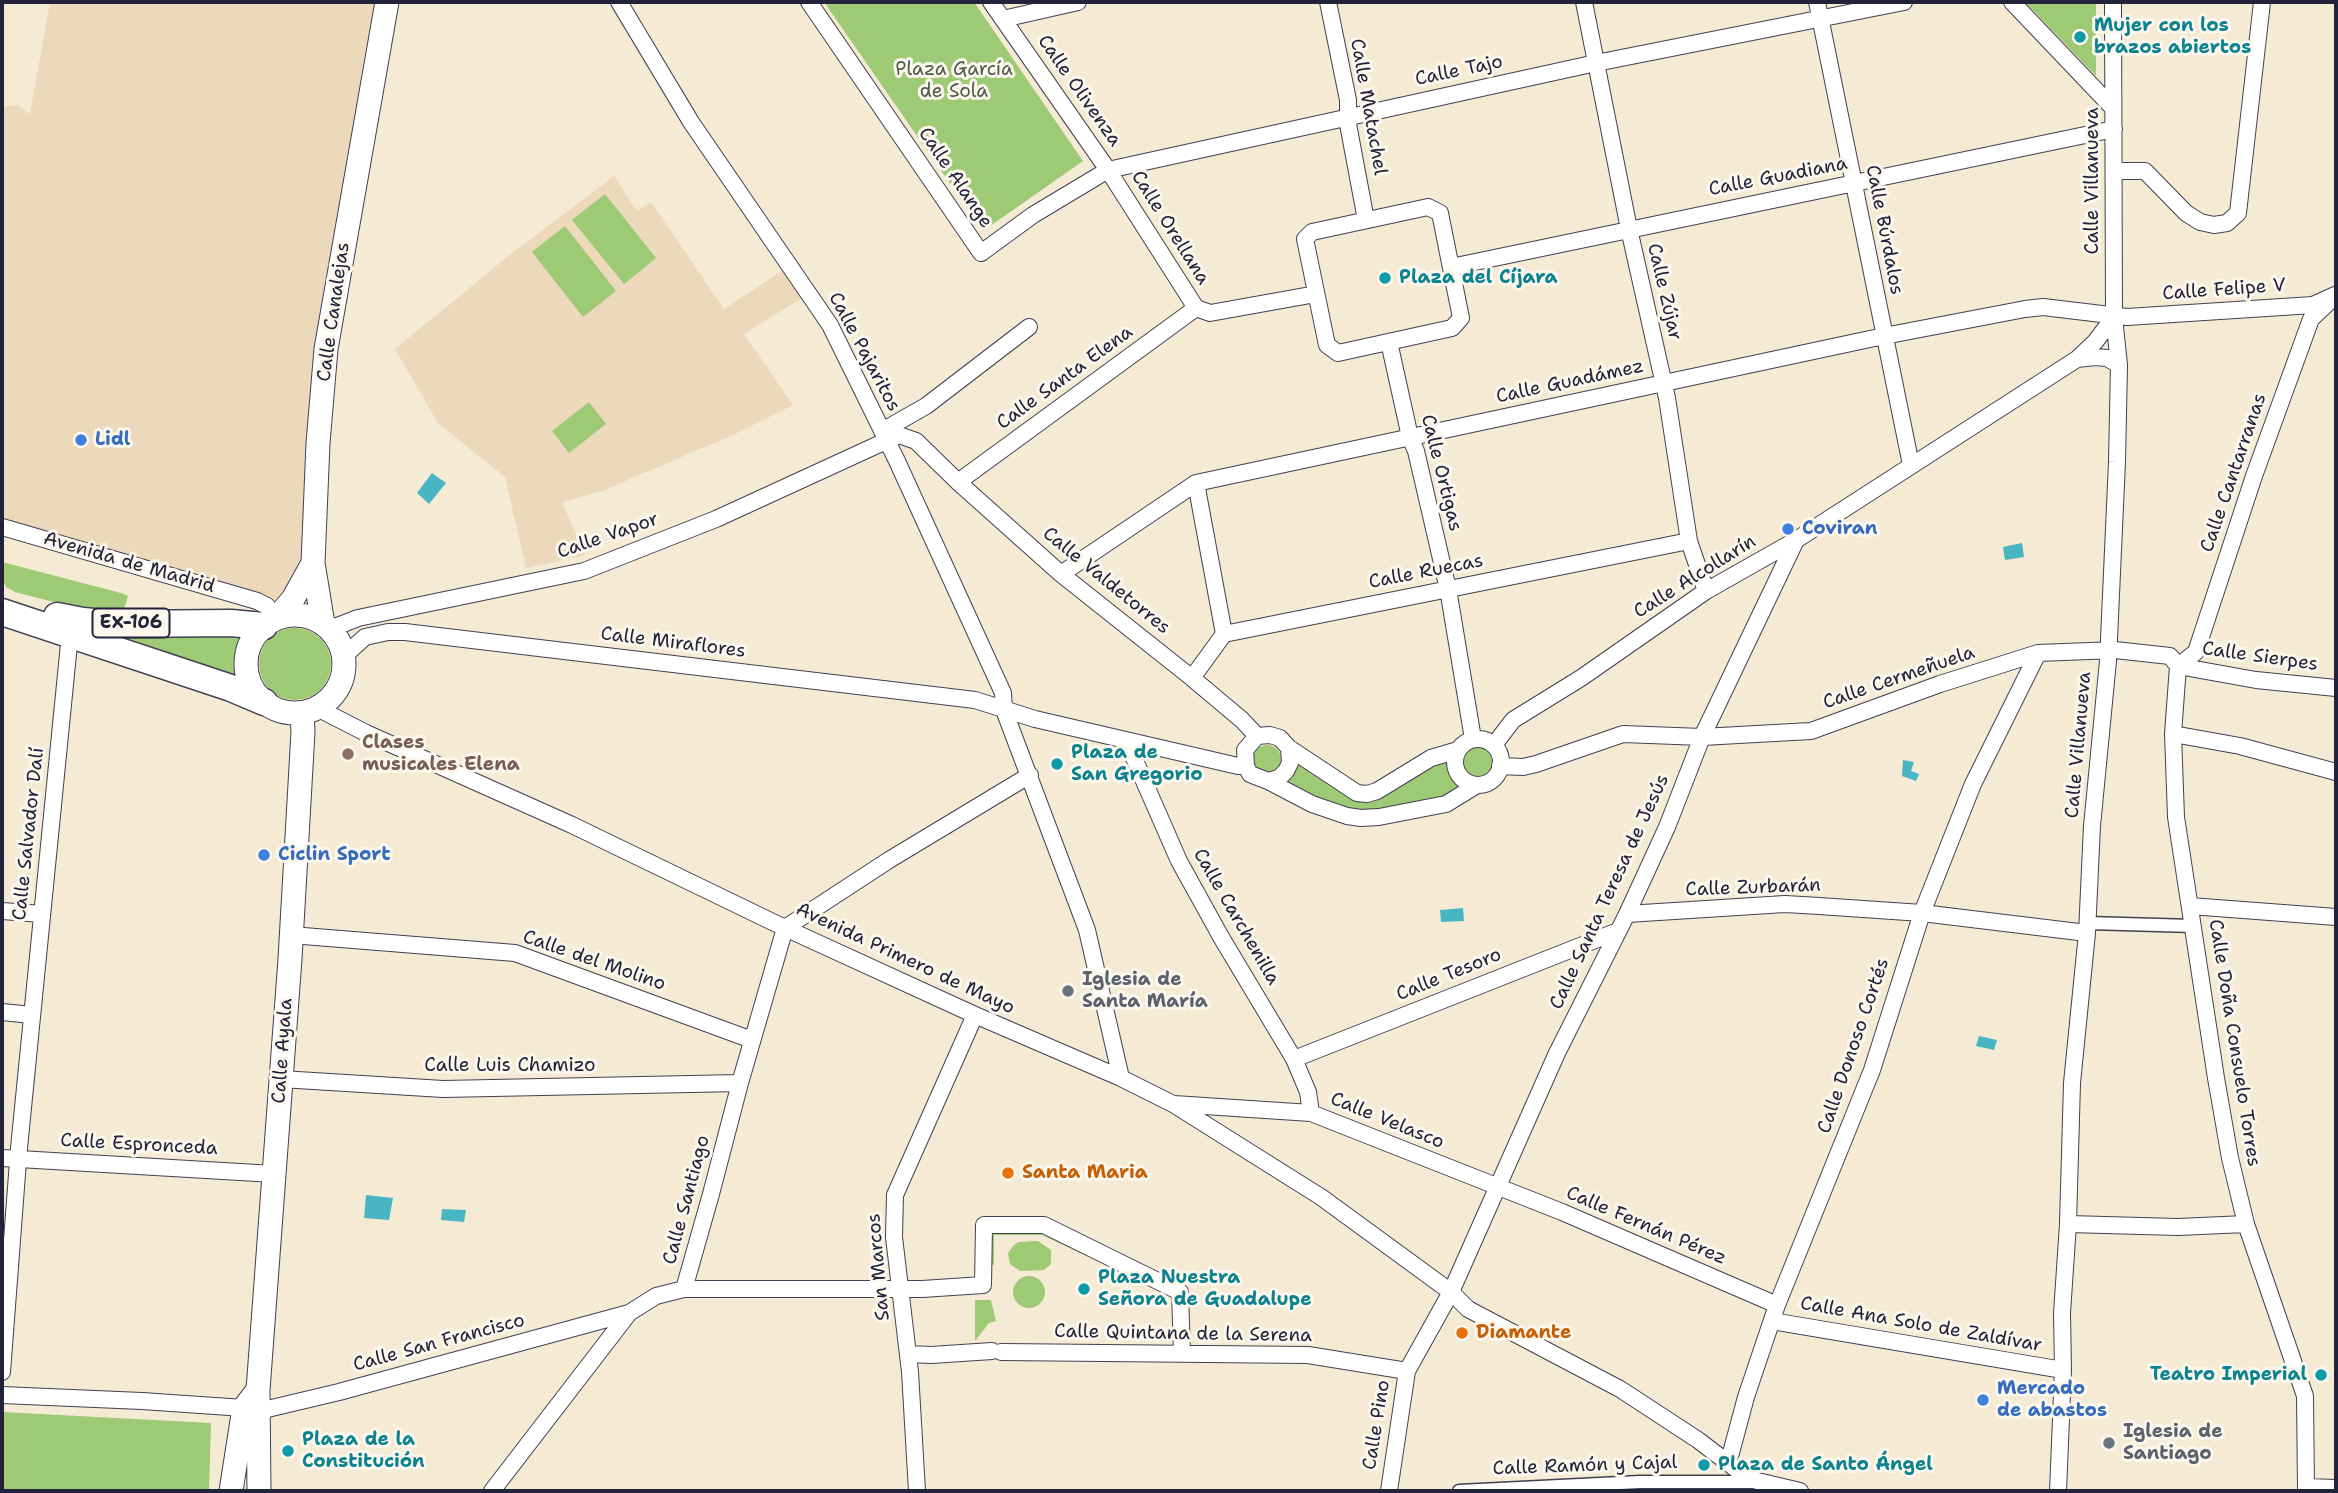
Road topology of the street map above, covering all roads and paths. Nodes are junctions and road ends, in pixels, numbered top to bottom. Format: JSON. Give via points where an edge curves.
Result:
{"nodes":[{"id":1,"x":387,"y":2,"type":"edge"},
{"id":2,"x":618,"y":2,"type":"edge"},
{"id":3,"x":809,"y":2,"type":"edge"},
{"id":4,"x":991,"y":2,"type":"edge"},
{"id":5,"x":1078,"y":2,"type":"edge"},
{"id":6,"x":1328,"y":2,"type":"edge"},
{"id":7,"x":1584,"y":2,"type":"edge"},
{"id":8,"x":1904,"y":2,"type":"edge"},
{"id":9,"x":2012,"y":2,"type":"edge"},
{"id":10,"x":2113,"y":2,"type":"edge"},
{"id":11,"x":2262,"y":2,"type":"edge"},
{"id":12,"x":1818,"y":9,"type":"edge"},
{"id":13,"x":1003,"y":19,"type":"junction"},
{"id":14,"x":1596,"y":63,"type":"junction"},
{"id":15,"x":2113,"y":108,"type":"junction"},
{"id":16,"x":1349,"y":116,"type":"junction"},
{"id":17,"x":2113,"y":129,"type":"junction"},
{"id":18,"x":1108,"y":170,"type":"junction"},
{"id":19,"x":2115,"y":171,"type":"junction"},
{"id":20,"x":1854,"y":184,"type":"junction"},
{"id":21,"x":1366,"y":220,"type":"junction"},
{"id":22,"x":1629,"y":229,"type":"junction"},
{"id":23,"x":1451,"y":267,"type":"junction"},
{"id":24,"x":1315,"y":293,"type":"junction"},
{"id":25,"x":2336,"y":294,"type":"edge"},
{"id":26,"x":2336,"y":302,"type":"edge"},
{"id":27,"x":1196,"y":308,"type":"junction"},
{"id":28,"x":2113,"y":317,"type":"junction"},
{"id":29,"x":1029,"y":327,"type":"dead end"},
{"id":30,"x":1884,"y":336,"type":"junction"},
{"id":31,"x":1390,"y":342,"type":"junction"},
{"id":32,"x":2077,"y":359,"type":"junction"},
{"id":33,"x":2119,"y":365,"type":"junction"},
{"id":34,"x":1663,"y":383,"type":"junction"},
{"id":35,"x":885,"y":436,"type":"junction"},
{"id":36,"x":1410,"y":437,"type":"junction"},
{"id":37,"x":931,"y":456,"type":"junction"},
{"id":38,"x":897,"y":461,"type":"junction"},
{"id":39,"x":1911,"y":465,"type":"junction"},
{"id":40,"x":958,"y":482,"type":"junction"},
{"id":41,"x":1196,"y":482,"type":"junction"},
{"id":42,"x":2,"y":527,"type":"edge"},
{"id":43,"x":22,"y":532,"type":"junction"},
{"id":44,"x":1796,"y":540,"type":"junction"},
{"id":45,"x":1689,"y":541,"type":"junction"},
{"id":46,"x":2,"y":543,"type":"edge"},
{"id":47,"x":313,"y":563,"type":"junction"},
{"id":48,"x":1061,"y":574,"type":"junction"},
{"id":49,"x":1448,"y":589,"type":"junction"},
{"id":50,"x":1706,"y":591,"type":"junction"},
{"id":51,"x":2,"y":598,"type":"edge"},
{"id":52,"x":319,"y":600,"type":"junction"},
{"id":53,"x":423,"y":605,"type":"junction"},
{"id":54,"x":2,"y":611,"type":"edge"},
{"id":55,"x":268,"y":616,"type":"junction"},
{"id":56,"x":358,"y":618,"type":"junction"},
{"id":57,"x":327,"y":626,"type":"junction"},
{"id":58,"x":70,"y":634,"type":"junction"},
{"id":59,"x":426,"y":634,"type":"junction"},
{"id":60,"x":1224,"y":634,"type":"junction"},
{"id":61,"x":2109,"y":650,"type":"junction"},
{"id":62,"x":2038,"y":653,"type":"junction"},
{"id":63,"x":344,"y":656,"type":"junction"},
{"id":64,"x":2178,"y":666,"type":"junction"},
{"id":65,"x":1192,"y":678,"type":"junction"},
{"id":66,"x":2336,"y":688,"type":"edge"},
{"id":67,"x":264,"y":702,"type":"junction"},
{"id":68,"x":1004,"y":710,"type":"junction"},
{"id":69,"x":313,"y":717,"type":"junction"},
{"id":70,"x":1035,"y":719,"type":"junction"},
{"id":71,"x":2174,"y":734,"type":"junction"},
{"id":72,"x":1264,"y":735,"type":"junction"},
{"id":73,"x":1702,"y":737,"type":"junction"},
{"id":74,"x":1015,"y":738,"type":"junction"},
{"id":75,"x":1126,"y":740,"type":"junction"},
{"id":76,"x":1483,"y":741,"type":"junction"},
{"id":77,"x":1289,"y":748,"type":"junction"},
{"id":78,"x":1458,"y":750,"type":"junction"},
{"id":79,"x":1500,"y":766,"type":"junction"},
{"id":80,"x":1248,"y":770,"type":"junction"},
{"id":81,"x":2336,"y":772,"type":"edge"},
{"id":82,"x":1030,"y":775,"type":"junction"},
{"id":83,"x":1268,"y":781,"type":"junction"},
{"id":84,"x":1477,"y":785,"type":"junction"},
{"id":85,"x":2190,"y":906,"type":"junction"},
{"id":86,"x":2,"y":911,"type":"edge"},
{"id":87,"x":1922,"y":913,"type":"junction"},
{"id":88,"x":42,"y":914,"type":"junction"},
{"id":89,"x":1627,"y":914,"type":"junction"},
{"id":90,"x":2336,"y":917,"type":"edge"},
{"id":91,"x":2193,"y":926,"type":"junction"},
{"id":92,"x":785,"y":928,"type":"junction"},
{"id":93,"x":2087,"y":928,"type":"junction"},
{"id":94,"x":1618,"y":931,"type":"junction"},
{"id":95,"x":290,"y":935,"type":"junction"},
{"id":96,"x":2,"y":1012,"type":"edge"},
{"id":97,"x":32,"y":1015,"type":"junction"},
{"id":98,"x":975,"y":1015,"type":"junction"},
{"id":99,"x":752,"y":1040,"type":"junction"},
{"id":100,"x":1115,"y":1053,"type":"junction"},
{"id":101,"x":1294,"y":1059,"type":"junction"},
{"id":102,"x":1100,"y":1069,"type":"junction"},
{"id":103,"x":1121,"y":1078,"type":"junction"},
{"id":104,"x":281,"y":1079,"type":"junction"},
{"id":105,"x":740,"y":1083,"type":"junction"},
{"id":106,"x":1172,"y":1104,"type":"junction"},
{"id":107,"x":1311,"y":1113,"type":"junction"},
{"id":108,"x":10,"y":1158,"type":"edge"},
{"id":109,"x":274,"y":1174,"type":"junction"},
{"id":110,"x":1498,"y":1187,"type":"junction"},
{"id":111,"x":2068,"y":1224,"type":"junction"},
{"id":112,"x":2246,"y":1224,"type":"junction"},
{"id":113,"x":684,"y":1289,"type":"junction"},
{"id":114,"x":900,"y":1289,"type":"junction"},
{"id":115,"x":1451,"y":1292,"type":"junction"},
{"id":116,"x":1777,"y":1305,"type":"junction"},
{"id":117,"x":629,"y":1313,"type":"junction"},
{"id":118,"x":1772,"y":1321,"type":"junction"},
{"id":119,"x":908,"y":1354,"type":"junction"},
{"id":120,"x":1182,"y":1354,"type":"junction"},
{"id":121,"x":2063,"y":1370,"type":"junction"},
{"id":122,"x":1407,"y":1371,"type":"junction"},
{"id":123,"x":2,"y":1373,"type":"edge"},
{"id":124,"x":2,"y":1395,"type":"edge"},
{"id":125,"x":254,"y":1403,"type":"junction"},
{"id":126,"x":1725,"y":1460,"type":"junction"},
{"id":127,"x":1755,"y":1482,"type":"junction"},
{"id":128,"x":1708,"y":1487,"type":"edge"},
{"id":129,"x":2336,"y":1488,"type":"edge"},
{"id":130,"x":2306,"y":1489,"type":"edge"},
{"id":131,"x":232,"y":1491,"type":"edge"},
{"id":132,"x":259,"y":1491,"type":"edge"},
{"id":133,"x":492,"y":1491,"type":"edge"},
{"id":134,"x":917,"y":1491,"type":"edge"},
{"id":135,"x":1389,"y":1491,"type":"edge"},
{"id":136,"x":1459,"y":1491,"type":"edge"},
{"id":137,"x":1800,"y":1491,"type":"edge"},
{"id":138,"x":2058,"y":1491,"type":"edge"}],
"edges":[{"from":1,"to":47,"type":"main road","name":"Calle Canalejas","via":[[326,349]]},
{"from":2,"to":35,"type":"street","name":"Calle Pajaritos","via":[[691,122],[830,325]]},
{"from":3,"to":18,"type":"street","name":"Calle Alange","via":[[981,253]]},
{"from":4,"to":13,"type":"street","name":"Calle Olivenza"},
{"from":5,"to":13,"type":"street"},
{"from":6,"to":16,"type":"street","name":"Calle Matachel"},
{"from":7,"to":14,"type":"street","name":"Calle Zújar"},
{"from":8,"to":12,"type":"street","name":"Calle Tajo"},
{"from":9,"to":15,"type":"street"},
{"from":10,"to":15,"type":"street","name":"Calle Villanueva"},
{"from":11,"to":19,"type":"street","via":[[2238,213],[2227,223],[2200,222],[2145,171]]},
{"from":12,"to":14,"type":"street","name":"Calle Tajo"},
{"from":12,"to":20,"type":"street","name":"Calle Búrdalos"},
{"from":13,"to":18,"type":"street","name":"Calle Olivenza"},
{"from":14,"to":16,"type":"street","name":"Calle Tajo"},
{"from":14,"to":22,"type":"street","name":"Calle Zújar"},
{"from":15,"to":17,"type":"street","name":"Calle Villanueva"},
{"from":16,"to":18,"type":"street","name":"Calle Tajo"},
{"from":16,"to":21,"type":"street","name":"Calle Matachel"},
{"from":17,"to":19,"type":"street","name":"Calle Villanueva"},
{"from":17,"to":20,"type":"street","name":"Calle Guadiana"},
{"from":18,"to":27,"type":"street","name":"Calle Orellana"},
{"from":19,"to":28,"type":"street","name":"Calle Villanueva"},
{"from":20,"to":22,"type":"street","name":"Calle Guadiana"},
{"from":20,"to":30,"type":"street","name":"Calle Búrdalos"},
{"from":21,"to":23,"type":"street","via":[[1428,207],[1440,213]]},
{"from":21,"to":24,"type":"street","via":[[1312,232],[1305,239]]},
{"from":22,"to":23,"type":"street","name":"Calle Guadiana"},
{"from":22,"to":34,"type":"street","name":"Calle Zújar"},
{"from":23,"to":31,"type":"street","via":[[1461,318],[1452,328]]},
{"from":24,"to":27,"type":"street","via":[[1210,313]]},
{"from":24,"to":31,"type":"street","via":[[1326,345],[1338,352]]},
{"from":25,"to":26,"type":"street"},
{"from":25,"to":28,"type":"street","name":"Calle Felipe V","via":[[2312,305]]},
{"from":25,"to":64,"type":"street","name":"Calle Cantarranas","via":[[2311,319],[2196,652]]},
{"from":27,"to":40,"type":"street","name":"Calle Santa Elena"},
{"from":28,"to":30,"type":"street","name":"Calle Guadámez","via":[[2043,307]]},
{"from":28,"to":32,"type":"street","name":"Calle Alcollarín"},
{"from":28,"to":33,"type":"street","name":"Calle Villanueva"},
{"from":29,"to":35,"type":"street","name":"Calle Vapor"},
{"from":30,"to":34,"type":"street","name":"Calle Guadámez"},
{"from":30,"to":39,"type":"street","name":"Calle Búrdalos"},
{"from":31,"to":36,"type":"street","name":"Calle Ortigas"},
{"from":32,"to":33,"type":"street","via":[[2107,358]]},
{"from":32,"to":39,"type":"street","name":"Calle Alcollarín"},
{"from":33,"to":61,"type":"street","name":"Calle Villanueva"},
{"from":34,"to":36,"type":"street","name":"Calle Guadámez"},
{"from":34,"to":45,"type":"street","name":"Calle Zújar"},
{"from":35,"to":37,"type":"street","name":"Calle Valdetorres","via":[[910,438]]},
{"from":35,"to":38,"type":"street","name":"Calle Pajaritos"},
{"from":35,"to":53,"type":"street","name":"Calle Vapor","via":[[716,519],[584,571]]},
{"from":36,"to":41,"type":"street","name":"Calle Guadámez"},
{"from":36,"to":49,"type":"street","name":"Calle Ortigas"},
{"from":37,"to":38,"type":"street","via":[[911,450]]},
{"from":37,"to":40,"type":"street","name":"Calle Valdetorres"},
{"from":38,"to":68,"type":"street","name":"Calle Pajaritos","via":[[1003,693]]},
{"from":39,"to":44,"type":"street","name":"Calle Alcollarín"},
{"from":40,"to":48,"type":"street","name":"Calle Valdetorres"},
{"from":41,"to":48,"type":"street","name":"Calle Guadámez"},
{"from":41,"to":60,"type":"street"},
{"from":42,"to":43,"type":"street","name":"Avenida de Madrid"},
{"from":43,"to":46,"type":"street"},
{"from":43,"to":55,"type":"street","name":"Avenida de Madrid"},
{"from":44,"to":50,"type":"street","name":"Calle Alcollarín"},
{"from":44,"to":73,"type":"street","name":"Calle Santa Teresa de Jesús"},
{"from":45,"to":49,"type":"street","name":"Calle Ruecas"},
{"from":45,"to":50,"type":"street","name":"Calle Zújar"},
{"from":47,"to":52,"type":"main road","name":"Calle Canalejas"},
{"from":47,"to":55,"type":"main road","via":[[298,591]]},
{"from":48,"to":65,"type":"street","name":"Calle Valdetorres"},
{"from":49,"to":60,"type":"street","name":"Calle Ruecas"},
{"from":49,"to":76,"type":"street","name":"Calle Ortigas"},
{"from":50,"to":76,"type":"street","name":"Calle Alcollarín"},
{"from":51,"to":55,"type":"main road","name":"Avenida de Madrid","number":"EX-106","via":[[53,615],[114,624],[231,623]]},
{"from":52,"to":56,"type":"street","via":[[338,615]]},
{"from":52,"to":57,"type":"main road","name":"Calle Canalejas"},
{"from":53,"to":56,"type":"street","name":"Calle Vapor"},
{"from":53,"to":59,"type":"street"},
{"from":54,"to":58,"type":"main road","number":"EX-106"},
{"from":55,"to":57,"type":"main road","via":[[300,615]]},
{"from":55,"to":67,"type":"main road","via":[[251,643],[247,664],[248,678]]},
{"from":56,"to":57,"type":"street","name":"Calle Vapor"},
{"from":57,"to":63,"type":"main road"},
{"from":58,"to":67,"type":"main road","number":"EX-106"},
{"from":58,"to":88,"type":"street","name":"Calle Salvador Dalí"},
{"from":59,"to":63,"type":"street","name":"Calle Miraflores","via":[[388,632],[365,637]]},
{"from":59,"to":68,"type":"street","name":"Calle Miraflores","via":[[975,700]]},
{"from":60,"to":65,"type":"street"},
{"from":61,"to":62,"type":"street","name":"Calle Cermeñuela"},
{"from":61,"to":64,"type":"street","via":[[2169,656]]},
{"from":61,"to":93,"type":"street","name":"Calle Villanueva"},
{"from":62,"to":73,"type":"street","name":"Calle Cermeñuela","via":[[1811,731]]},
{"from":62,"to":87,"type":"street","name":"Calle Donoso Cortés","via":[[1973,785]]},
{"from":63,"to":69,"type":"main road","via":[[340,683]]},
{"from":64,"to":66,"type":"street","name":"Calle Sierpes"},
{"from":64,"to":71,"type":"street","name":"Calle Doña Consuelo Torres"},
{"from":65,"to":72,"type":"street","name":"Calle Valdetorres"},
{"from":67,"to":69,"type":"main road"},
{"from":68,"to":70,"type":"street"},
{"from":68,"to":74,"type":"street"},
{"from":69,"to":92,"type":"street","name":"Avenida Primero de Mayo","via":[[572,825]]},
{"from":69,"to":95,"type":"main road","name":"Calle Ayala"},
{"from":70,"to":74,"type":"street","via":[[1020,728]]},
{"from":70,"to":75,"type":"street"},
{"from":71,"to":81,"type":"street"},
{"from":71,"to":85,"type":"street","name":"Calle Doña Consuelo Torres","via":[[2176,817]]},
{"from":72,"to":77,"type":"street","name":"Calle Valdetorres","via":[[1280,738]]},
{"from":72,"to":80,"type":"street","via":[[1245,750]]},
{"from":73,"to":79,"type":"street","name":"Calle Cermeñuela","via":[[1623,734],[1536,764]]},
{"from":73,"to":89,"type":"street","name":"Calle Santa Teresa de Jesús"},
{"from":74,"to":82,"type":"street"},
{"from":75,"to":80,"type":"street"},
{"from":75,"to":101,"type":"street","name":"Calle Carchenilla","via":[[1179,861]]},
{"from":76,"to":78,"type":"street","via":[[1467,741]]},
{"from":76,"to":79,"type":"street","via":[[1500,755]]},
{"from":77,"to":78,"type":"street","name":"Calle Valdetorres","via":[[1357,793],[1367,794],[1432,758]]},
{"from":77,"to":83,"type":"street","via":[[1286,771]]},
{"from":78,"to":84,"type":"street","via":[[1458,773]]},
{"from":79,"to":84,"type":"street","via":[[1494,778]]},
{"from":80,"to":83,"type":"street"},
{"from":82,"to":92,"type":"street"},
{"from":82,"to":100,"type":"street","via":[[1087,930]]},
{"from":83,"to":84,"type":"street","via":[[1312,804],[1362,818],[1446,804]]},
{"from":85,"to":90,"type":"street"},
{"from":85,"to":91,"type":"street","name":"Calle Doña Consuelo Torres"},
{"from":86,"to":88,"type":"street"},
{"from":87,"to":89,"type":"street","name":"Calle Zurbarán","via":[[1784,904]]},
{"from":87,"to":93,"type":"street","name":"Calle Zurbarán"},
{"from":87,"to":116,"type":"street","name":"Calle Donoso Cortés","via":[[1872,1070]]},
{"from":88,"to":97,"type":"street","name":"Calle Salvador Dalí"},
{"from":89,"to":94,"type":"street","name":"Calle Santa Teresa de Jesús"},
{"from":91,"to":93,"type":"street"},
{"from":91,"to":112,"type":"street","name":"Calle Doña Consuelo Torres","via":[[2228,1145]]},
{"from":92,"to":98,"type":"street","name":"Avenida Primero de Mayo"},
{"from":92,"to":99,"type":"street","name":"Calle Santiago"},
{"from":93,"to":111,"type":"street","name":"Calle Villanueva","via":[[2072,1083]]},
{"from":94,"to":101,"type":"street","name":"Calle Tesoro"},
{"from":94,"to":110,"type":"street","name":"Calle Santa Teresa de Jesús"},
{"from":95,"to":99,"type":"street","name":"Calle del Molino","via":[[515,953]]},
{"from":95,"to":104,"type":"main road","name":"Calle Ayala"},
{"from":96,"to":97,"type":"street"},
{"from":97,"to":108,"type":"street","name":"Calle Salvador Dalí"},
{"from":98,"to":102,"type":"street","name":"Avenida Primero de Mayo"},
{"from":98,"to":114,"type":"street","name":"San Marcos","via":[[895,1195]]},
{"from":99,"to":105,"type":"street","name":"Calle Santiago"},
{"from":100,"to":102,"type":"street"},
{"from":100,"to":103,"type":"street"},
{"from":101,"to":107,"type":"street","name":"Calle Carchenilla"},
{"from":102,"to":103,"type":"street","name":"Avenida Primero de Mayo"},
{"from":103,"to":106,"type":"street","name":"Avenida Primero de Mayo"},
{"from":104,"to":105,"type":"street","name":"Calle Luis Chamizo","via":[[443,1089]]},
{"from":104,"to":109,"type":"main road","name":"Calle Ayala"},
{"from":105,"to":113,"type":"street","name":"Calle Santiago"},
{"from":106,"to":107,"type":"street","name":"Calle Velasco"},
{"from":106,"to":115,"type":"street","name":"Avenida Primero de Mayo","via":[[1321,1198]]},
{"from":107,"to":110,"type":"street","name":"Calle Velasco"},
{"from":108,"to":109,"type":"street","name":"Calle Espronceda"},
{"from":108,"to":123,"type":"street","name":"Calle Salvador Dalí"},
{"from":109,"to":125,"type":"main road","name":"Calle Ayala"},
{"from":110,"to":115,"type":"street","name":"Calle Santa Teresa de Jesús"},
{"from":110,"to":116,"type":"street","name":"Calle Fernán Pérez"},
{"from":111,"to":112,"type":"street"},
{"from":111,"to":121,"type":"street","name":"Calle Villanueva"},
{"from":112,"to":130,"type":"street","name":"Calle Doña Consuelo Torres","via":[[2305,1396]]},
{"from":113,"to":114,"type":"street"},
{"from":113,"to":117,"type":"street","name":"Calle Santiago","via":[[656,1296]]},
{"from":114,"to":119,"type":"street","name":"San Marcos"},
{"from":114,"to":120,"type":"street","via":[[982,1285],[984,1226],[1044,1225],[1180,1292]]},
{"from":115,"to":122,"type":"street","name":"Calle Pino"},
{"from":115,"to":126,"type":"street","name":"Avenida Primero de Mayo","via":[[1468,1309],[1620,1389]]},
{"from":116,"to":118,"type":"street","name":"Calle Donoso Cortés"},
{"from":117,"to":125,"type":"street","name":"Calle San Francisco","via":[[339,1392]]},
{"from":117,"to":133,"type":"street","name":"Calle Santiago"},
{"from":118,"to":121,"type":"street","name":"Calle Ana Solo de Zaldívar"},
{"from":118,"to":126,"type":"street","name":"Calle Donoso Cortés","via":[[1731,1454]]},
{"from":119,"to":120,"type":"street","name":"Calle Quintana de la Serena"},
{"from":119,"to":134,"type":"street","name":"San Marcos"},
{"from":120,"to":122,"type":"street","name":"Calle Quintana de la Serena","via":[[1308,1355]]},
{"from":121,"to":138,"type":"street","name":"Calle Villanueva"},
{"from":122,"to":135,"type":"street","name":"Calle Pino"},
{"from":124,"to":125,"type":"street","name":"Calle San Francisco"},
{"from":125,"to":131,"type":"main road","name":"Calle Ayala"},
{"from":125,"to":132,"type":"main road","name":"Calle Ayala"},
{"from":126,"to":127,"type":"street","name":"Avenida Primero de Mayo"},
{"from":127,"to":128,"type":"street","name":"Calle Ramón y Cajal"},
{"from":127,"to":137,"type":"street"},
{"from":128,"to":136,"type":"street","name":"Calle Ramón y Cajal","via":[[1629,1482]]},
{"from":129,"to":130,"type":"street"}]}
